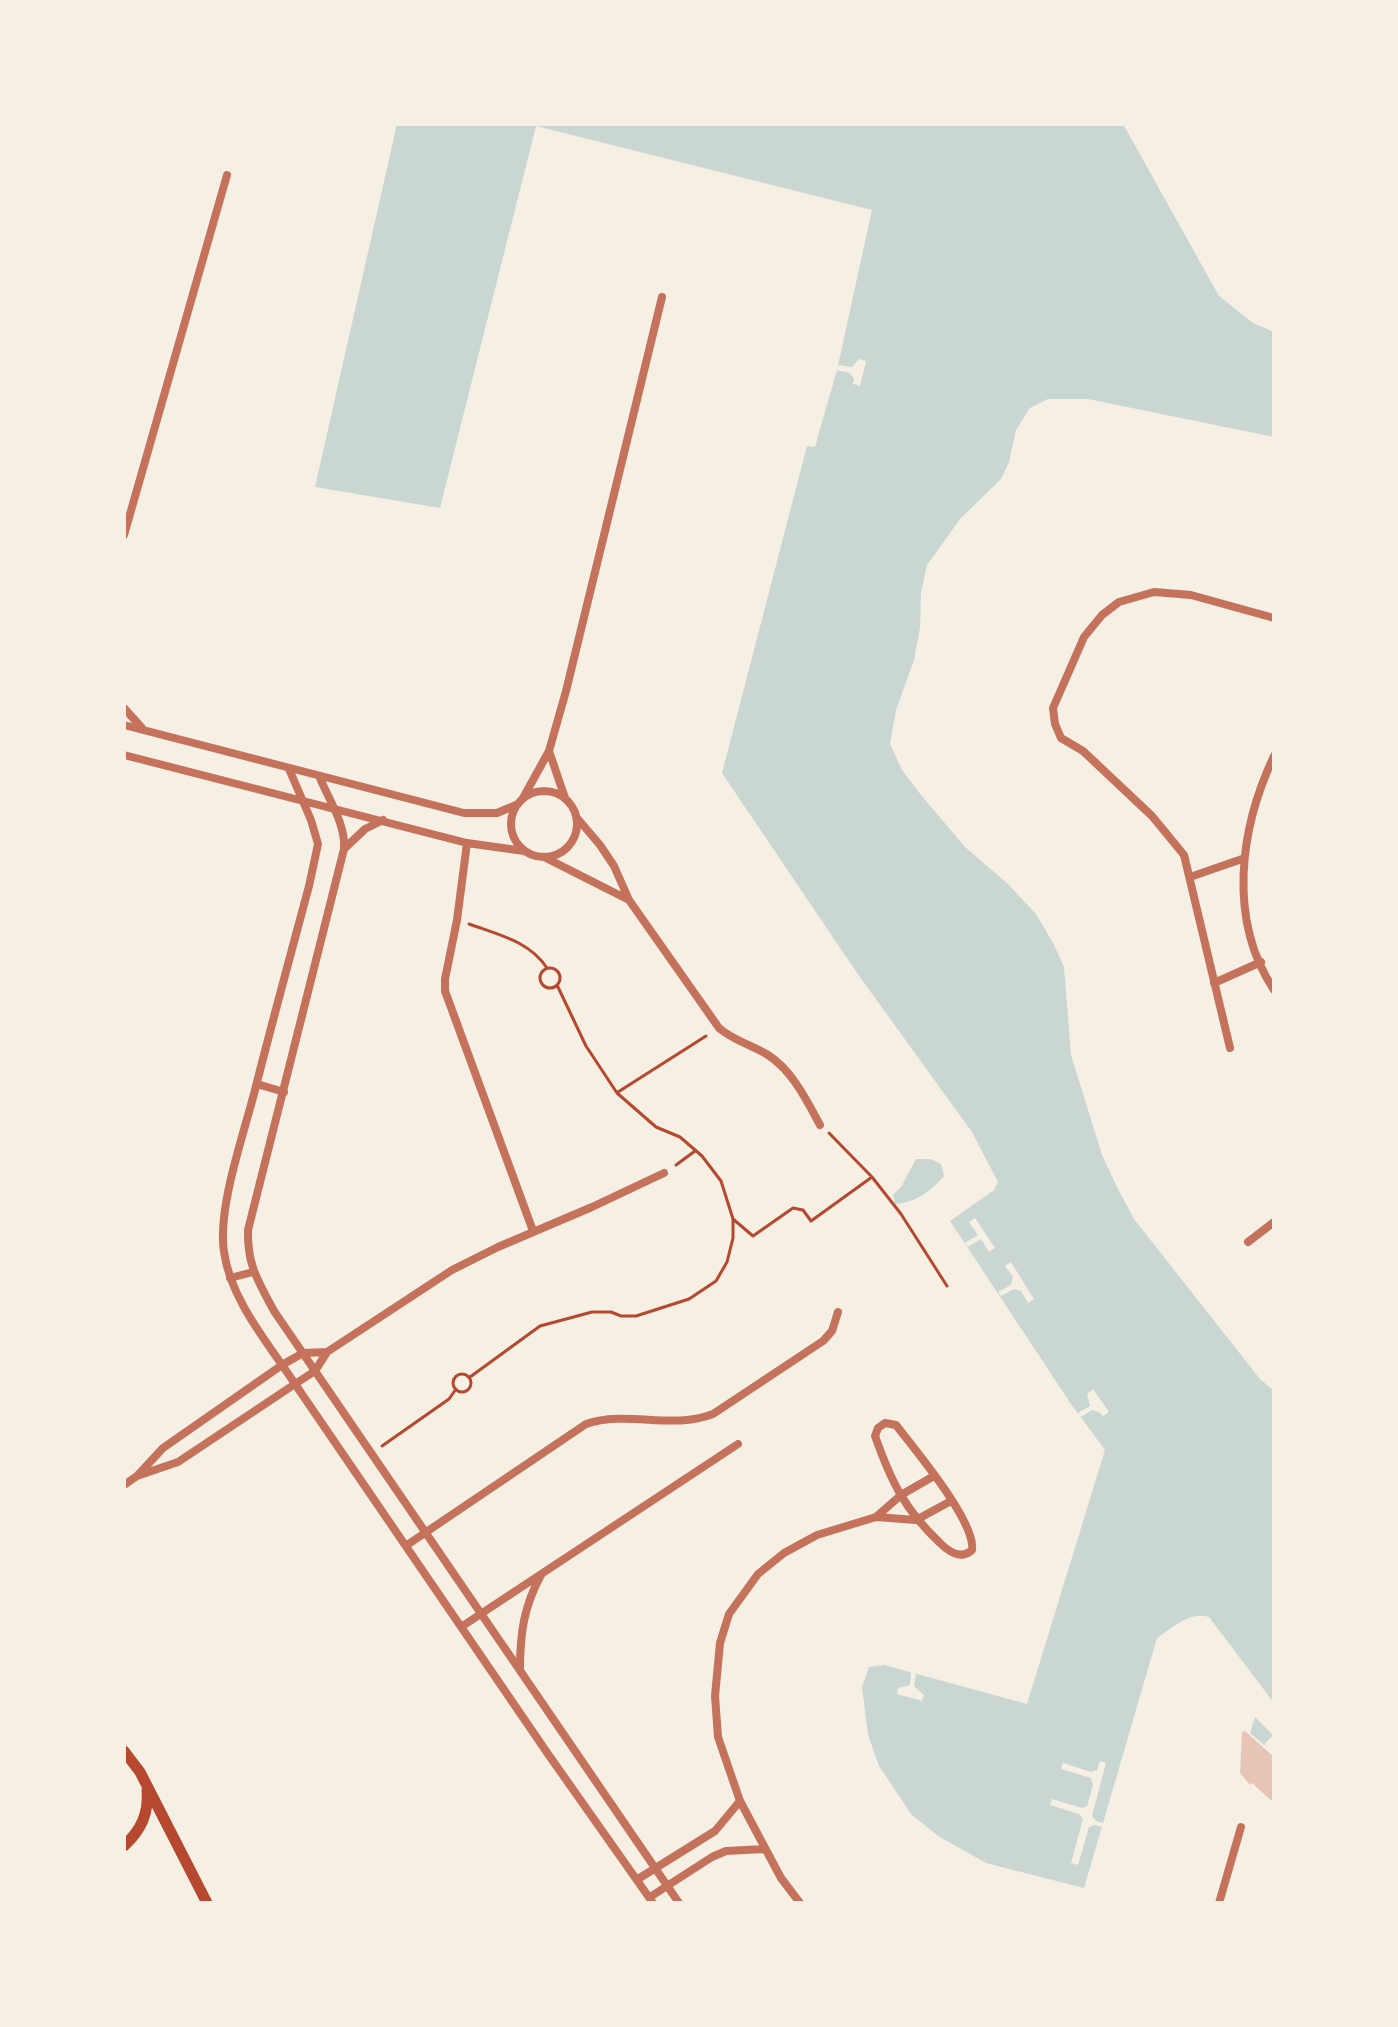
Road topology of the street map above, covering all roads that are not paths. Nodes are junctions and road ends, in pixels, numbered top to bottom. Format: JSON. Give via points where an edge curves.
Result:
{"nodes":[{"id":1,"x":227,"y":175,"type":"dead end"},
{"id":2,"x":662,"y":297,"type":"dead end"},
{"id":3,"x":124,"y":535,"type":"edge"},
{"id":4,"x":1274,"y":618,"type":"edge"},
{"id":5,"x":124,"y":708,"type":"edge"},
{"id":6,"x":124,"y":725,"type":"edge"},
{"id":7,"x":142,"y":728,"type":"junction"},
{"id":8,"x":549,"y":751,"type":"junction"},
{"id":9,"x":124,"y":755,"type":"edge"},
{"id":10,"x":1274,"y":756,"type":"edge"},
{"id":11,"x":289,"y":769,"type":"junction"},
{"id":12,"x":320,"y":778,"type":"junction"},
{"id":13,"x":523,"y":798,"type":"junction"},
{"id":14,"x":566,"y":799,"type":"junction"},
{"id":15,"x":302,"y":801,"type":"junction"},
{"id":16,"x":516,"y":805,"type":"junction"},
{"id":17,"x":332,"y":808,"type":"junction"},
{"id":18,"x":577,"y":818,"type":"junction"},
{"id":19,"x":383,"y":820,"type":"junction"},
{"id":20,"x":467,"y":843,"type":"junction"},
{"id":21,"x":344,"y":849,"type":"junction"},
{"id":22,"x":524,"y":851,"type":"junction"},
{"id":23,"x":544,"y":857,"type":"junction"},
{"id":24,"x":1242,"y":859,"type":"junction"},
{"id":25,"x":1190,"y":877,"type":"junction"},
{"id":26,"x":629,"y":900,"type":"junction"},
{"id":27,"x":1261,"y":962,"type":"junction"},
{"id":28,"x":1214,"y":983,"type":"junction"},
{"id":29,"x":1274,"y":990,"type":"edge"},
{"id":30,"x":1230,"y":1048,"type":"dead end"},
{"id":31,"x":257,"y":1084,"type":"junction"},
{"id":32,"x":284,"y":1092,"type":"junction"},
{"id":33,"x":820,"y":1125,"type":"road end"},
{"id":34,"x":664,"y":1173,"type":"road end"},
{"id":35,"x":1274,"y":1222,"type":"edge"},
{"id":36,"x":533,"y":1231,"type":"junction"},
{"id":37,"x":1248,"y":1242,"type":"dead end"},
{"id":38,"x":253,"y":1272,"type":"junction"},
{"id":39,"x":230,"y":1278,"type":"junction"},
{"id":40,"x":838,"y":1312,"type":"dead end"},
{"id":41,"x":327,"y":1352,"type":"junction"},
{"id":42,"x":303,"y":1353,"type":"junction"},
{"id":43,"x":282,"y":1365,"type":"junction"},
{"id":44,"x":315,"y":1371,"type":"junction"},
{"id":45,"x":295,"y":1384,"type":"junction"},
{"id":46,"x":738,"y":1444,"type":"dead end"},
{"id":47,"x":137,"y":1476,"type":"junction"},
{"id":48,"x":934,"y":1476,"type":"junction"},
{"id":49,"x":124,"y":1485,"type":"edge"},
{"id":50,"x":901,"y":1495,"type":"junction"},
{"id":51,"x":951,"y":1501,"type":"junction"},
{"id":52,"x":876,"y":1517,"type":"junction"},
{"id":53,"x":916,"y":1520,"type":"junction"},
{"id":54,"x":426,"y":1532,"type":"junction"},
{"id":55,"x":407,"y":1545,"type":"junction"},
{"id":56,"x":543,"y":1571,"type":"junction"},
{"id":57,"x":481,"y":1614,"type":"junction"},
{"id":58,"x":461,"y":1627,"type":"junction"},
{"id":59,"x":520,"y":1670,"type":"junction"},
{"id":60,"x":124,"y":1751,"type":"edge"},
{"id":61,"x":147,"y":1786,"type":"junction"},
{"id":62,"x":740,"y":1801,"type":"junction"},
{"id":63,"x":1241,"y":1827,"type":"dead end"},
{"id":64,"x":124,"y":1846,"type":"edge"},
{"id":65,"x":764,"y":1849,"type":"junction"},
{"id":66,"x":656,"y":1867,"type":"junction"},
{"id":67,"x":638,"y":1879,"type":"junction"},
{"id":68,"x":668,"y":1885,"type":"junction"},
{"id":69,"x":652,"y":1900,"type":"edge"},
{"id":70,"x":207,"y":1903,"type":"edge"},
{"id":71,"x":679,"y":1903,"type":"edge"},
{"id":72,"x":800,"y":1903,"type":"edge"},
{"id":73,"x":1219,"y":1903,"type":"edge"}],
"edges":[{"from":1,"to":3,"type":"street"},
{"from":2,"to":8,"type":"street"},
{"from":4,"to":25,"type":"street","via":[[1191,595],[1154,592],[1119,602],[1084,637],[1053,708],[1061,738],[1083,751],[1152,816],[1184,855]]},
{"from":5,"to":7,"type":"street"},
{"from":6,"to":7,"type":"street"},
{"from":7,"to":11,"type":"street"},
{"from":8,"to":13,"type":"street"},
{"from":8,"to":14,"type":"street"},
{"from":9,"to":15,"type":"street"},
{"from":10,"to":24,"type":"street","via":[[1250,818]]},
{"from":11,"to":12,"type":"street"},
{"from":11,"to":15,"type":"street"},
{"from":12,"to":16,"type":"street","via":[[464,813],[497,813]]},
{"from":12,"to":17,"type":"street"},
{"from":13,"to":14,"type":"street","via":[[545,791]]},
{"from":13,"to":16,"type":"street"},
{"from":14,"to":18,"type":"street"},
{"from":15,"to":17,"type":"street"},
{"from":15,"to":31,"type":"street","via":[[318,844]]},
{"from":16,"to":22,"type":"street","via":[[510,824]]},
{"from":17,"to":19,"type":"street"},
{"from":17,"to":21,"type":"street","via":[[345,838]]},
{"from":18,"to":23,"type":"street","via":[[565,849]]},
{"from":18,"to":26,"type":"street","via":[[614,866]]},
{"from":19,"to":20,"type":"street"},
{"from":19,"to":21,"type":"street"},
{"from":20,"to":22,"type":"street"},
{"from":20,"to":36,"type":"street","via":[[445,991]]},
{"from":21,"to":32,"type":"street"},
{"from":22,"to":23,"type":"street"},
{"from":23,"to":26,"type":"street"},
{"from":24,"to":25,"type":"street"},
{"from":24,"to":27,"type":"street","via":[[1246,911]]},
{"from":25,"to":28,"type":"street"},
{"from":26,"to":33,"type":"street","via":[[719,1028],[771,1056]]},
{"from":27,"to":28,"type":"street"},
{"from":27,"to":29,"type":"street"},
{"from":28,"to":30,"type":"street"},
{"from":31,"to":32,"type":"street"},
{"from":31,"to":39,"type":"street","via":[[223,1229]]},
{"from":32,"to":38,"type":"street","via":[[248,1230]]},
{"from":34,"to":36,"type":"street"},
{"from":35,"to":37,"type":"street"},
{"from":36,"to":41,"type":"street","via":[[452,1270]]},
{"from":38,"to":39,"type":"street"},
{"from":38,"to":42,"type":"street"},
{"from":39,"to":43,"type":"street"},
{"from":40,"to":54,"type":"street","via":[[823,1341],[713,1414],[696,1421],[604,1418],[586,1424]]},
{"from":41,"to":42,"type":"street"},
{"from":41,"to":44,"type":"street"},
{"from":42,"to":43,"type":"street"},
{"from":42,"to":44,"type":"street"},
{"from":43,"to":45,"type":"street"},
{"from":43,"to":47,"type":"street","via":[[163,1448]]},
{"from":44,"to":45,"type":"street"},
{"from":44,"to":54,"type":"street"},
{"from":45,"to":47,"type":"street","via":[[178,1462]]},
{"from":45,"to":55,"type":"street"},
{"from":46,"to":56,"type":"street"},
{"from":47,"to":49,"type":"street"},
{"from":48,"to":50,"type":"street"},
{"from":48,"to":50,"type":"street","via":[[896,1425],[885,1423],[875,1436]]},
{"from":48,"to":51,"type":"street"},
{"from":50,"to":52,"type":"street"},
{"from":50,"to":53,"type":"street"},
{"from":51,"to":53,"type":"street"},
{"from":51,"to":53,"type":"street","via":[[974,1540],[967,1555],[945,1548]]},
{"from":52,"to":53,"type":"street"},
{"from":52,"to":62,"type":"street","via":[[817,1535],[784,1553],[758,1574],[729,1614],[715,1696],[718,1737]]},
{"from":54,"to":55,"type":"street"},
{"from":54,"to":57,"type":"street"},
{"from":55,"to":58,"type":"street"},
{"from":56,"to":57,"type":"street"},
{"from":56,"to":59,"type":"street","via":[[522,1621]]},
{"from":57,"to":58,"type":"street"},
{"from":57,"to":59,"type":"street"},
{"from":58,"to":67,"type":"street"},
{"from":59,"to":66,"type":"street"},
{"from":60,"to":61,"type":"main road"},
{"from":61,"to":64,"type":"main road","via":[[144,1820]]},
{"from":61,"to":70,"type":"main road"},
{"from":62,"to":65,"type":"street"},
{"from":62,"to":66,"type":"street","via":[[715,1831]]},
{"from":63,"to":73,"type":"street"},
{"from":65,"to":68,"type":"street","via":[[726,1851]]},
{"from":65,"to":72,"type":"street"},
{"from":66,"to":67,"type":"street"},
{"from":66,"to":68,"type":"street"},
{"from":67,"to":69,"type":"street"},
{"from":68,"to":69,"type":"street"},
{"from":68,"to":71,"type":"street"}]}
